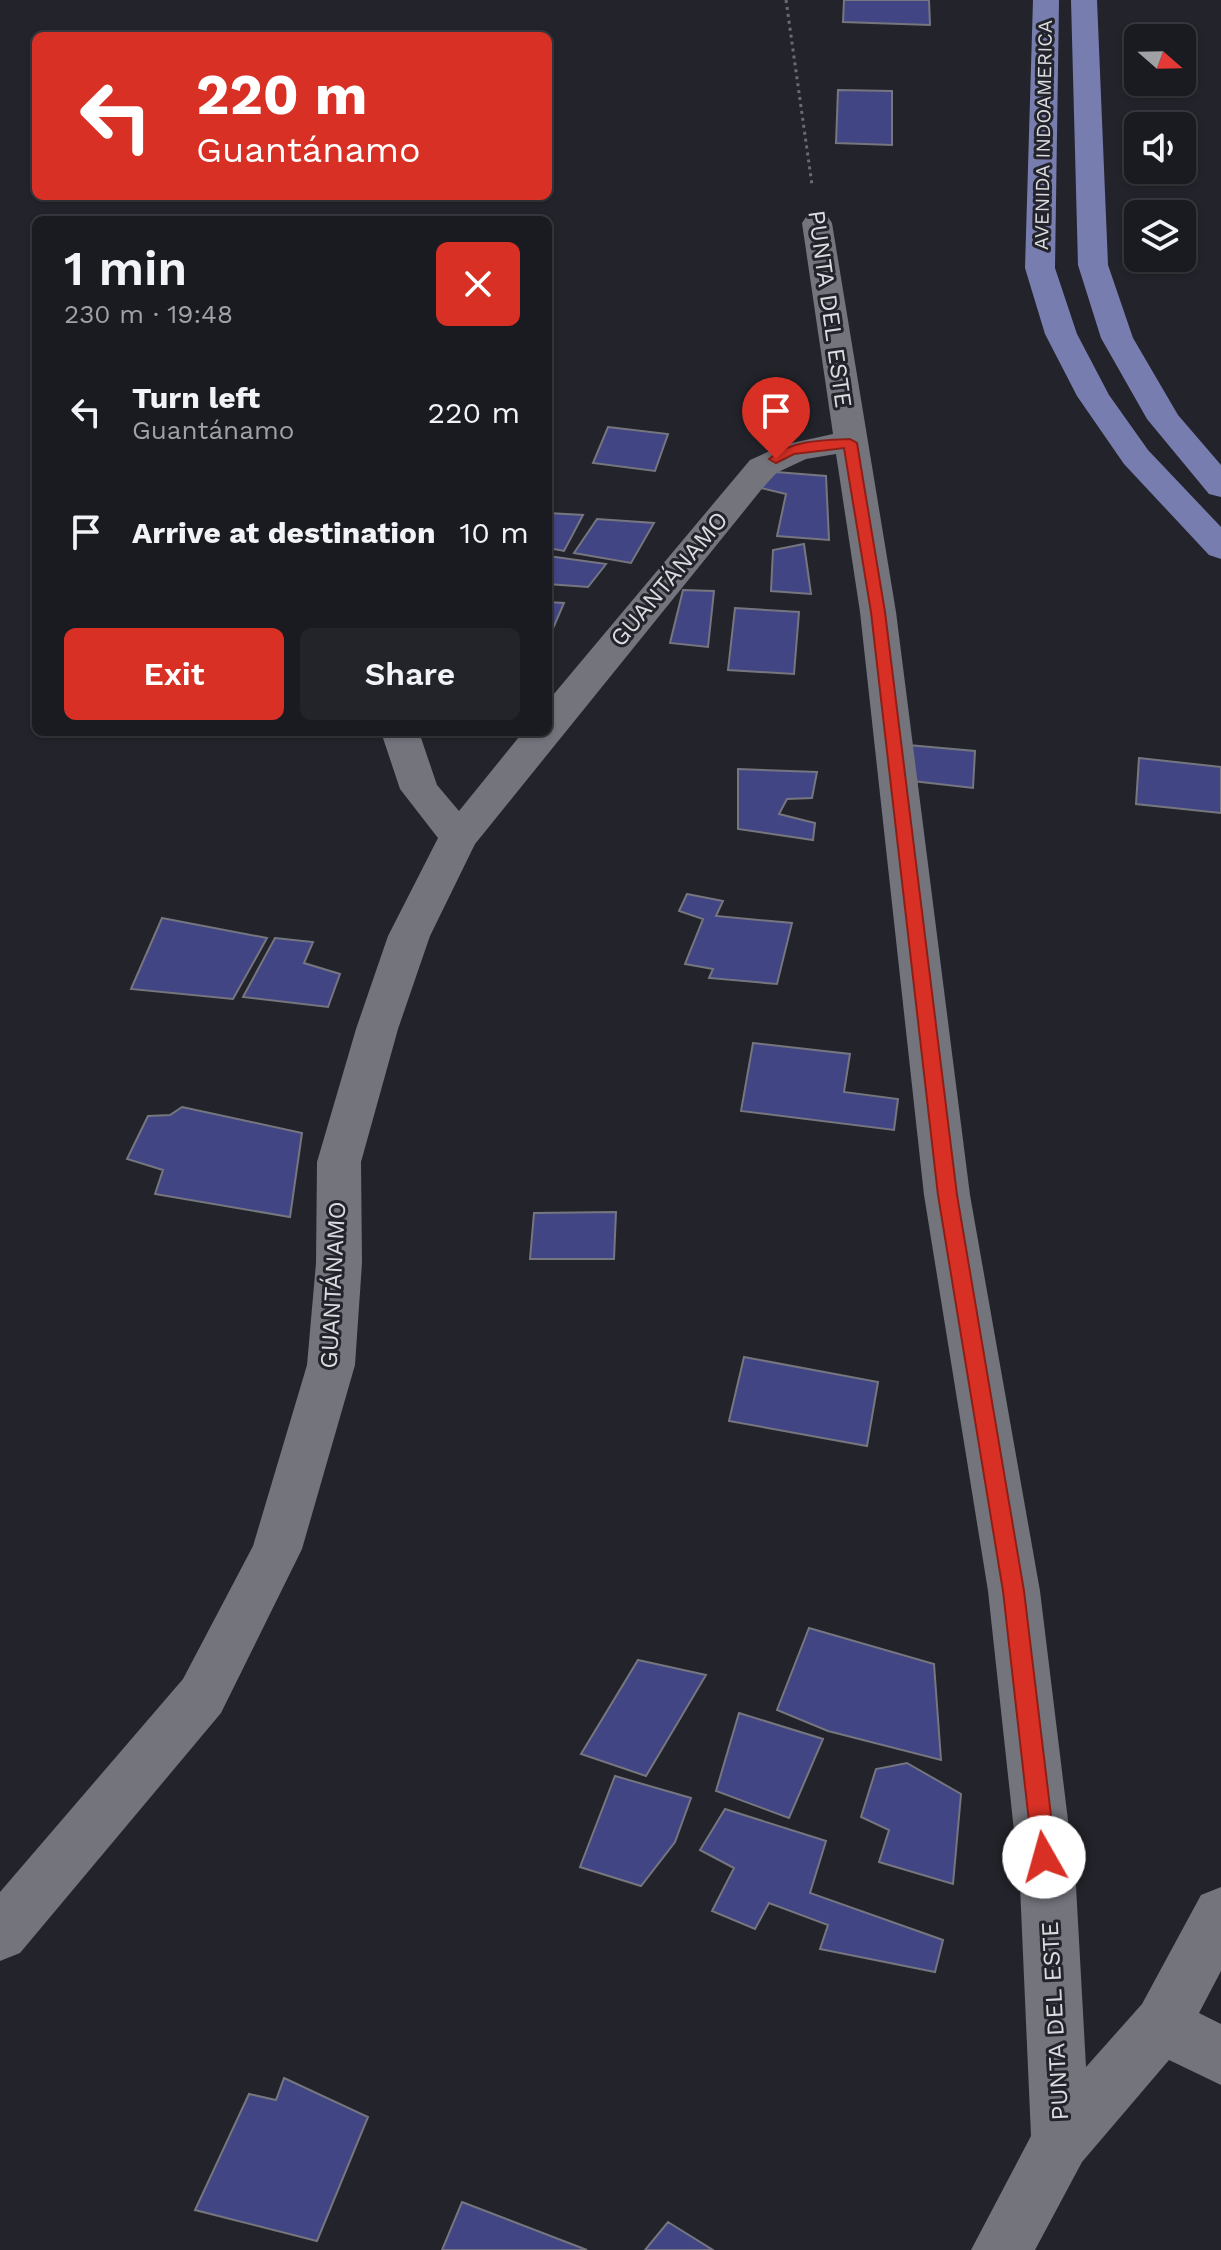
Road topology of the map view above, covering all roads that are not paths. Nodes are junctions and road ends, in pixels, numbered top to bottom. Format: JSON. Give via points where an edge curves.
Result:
{"nodes":[{"id":1,"x":1046,"y":0,"type":"edge"},
{"id":2,"x":1084,"y":0,"type":"edge"},
{"id":3,"x":817,"y":223,"type":"road end"},
{"id":4,"x":850,"y":443,"type":"junction"},
{"id":5,"x":1221,"y":487,"type":"edge"},
{"id":6,"x":1221,"y":548,"type":"edge"},
{"id":7,"x":552,"y":721,"type":"edge"},
{"id":8,"x":401,"y":736,"type":"edge"},
{"id":9,"x":541,"y":736,"type":"edge"},
{"id":10,"x":459,"y":837,"type":"junction"},
{"id":11,"x":1221,"y":1914,"type":"edge"},
{"id":12,"x":0,"y":1934,"type":"edge"},
{"id":13,"x":1162,"y":2024,"type":"junction"},
{"id":14,"x":1221,"y":2056,"type":"edge"},
{"id":15,"x":1061,"y":2141,"type":"junction"},
{"id":16,"x":1002,"y":2250,"type":"edge"}],
"edges":[{"from":1,"to":6,"type":"main road","name":"AVENIDA INDOAMERICA","via":[[1040,268],[1048,294],[1061,334],[1093,396],[1136,457]]},
{"from":2,"to":5,"type":"main road","name":"AVENIDA INDOAMERICA","via":[[1093,265],[1117,338],[1164,419]]},
{"from":3,"to":4,"type":"street","name":"PUNTA DEL ESTE"},
{"from":4,"to":7,"type":"street","name":"GUANTÁNAMO","via":[[790,451],[762,467]]},
{"from":4,"to":15,"type":"street","name":"PUNTA DEL ESTE","via":[[878,612],[947,1195],[1014,1591],[1048,1886]]},
{"from":8,"to":10,"type":"street","via":[[419,789]]},
{"from":9,"to":10,"type":"street","name":"GUANTÁNAMO"},
{"from":10,"to":12,"type":"street","name":"GUANTÁNAMO","via":[[409,936],[339,1162],[331,1365],[277,1549],[202,1696]]},
{"from":11,"to":13,"type":"street"},
{"from":13,"to":14,"type":"street"},
{"from":13,"to":15,"type":"street"},
{"from":15,"to":16,"type":"street"}]}
